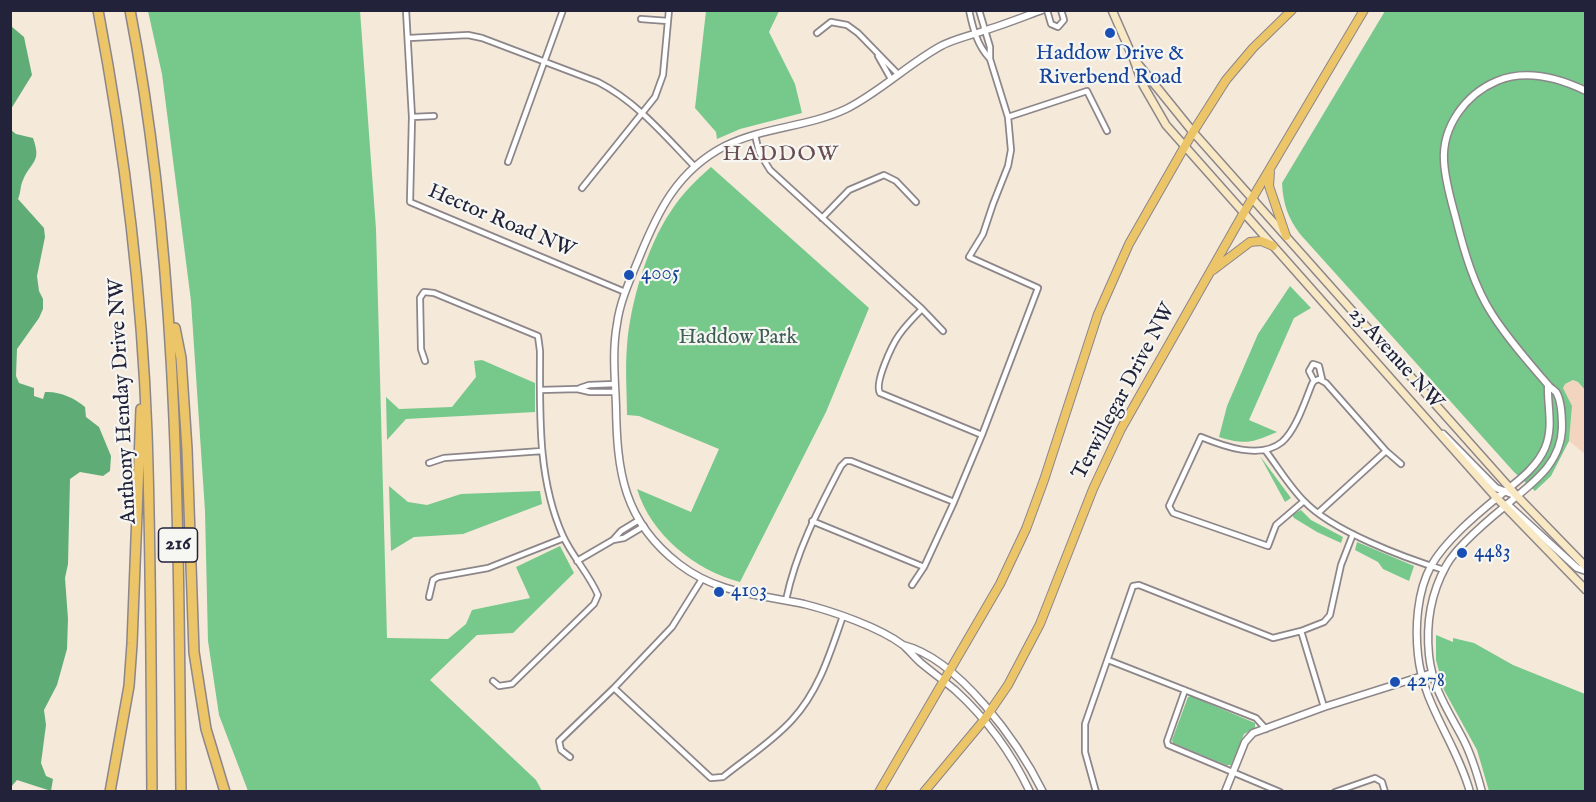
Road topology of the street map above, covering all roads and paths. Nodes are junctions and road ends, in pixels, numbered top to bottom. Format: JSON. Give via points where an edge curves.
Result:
{"nodes":[{"id":1,"x":98,"y":10,"type":"edge"},
{"id":2,"x":130,"y":10,"type":"edge"},
{"id":3,"x":406,"y":10,"type":"edge"},
{"id":4,"x":563,"y":10,"type":"edge"},
{"id":5,"x":669,"y":10,"type":"edge"},
{"id":6,"x":969,"y":10,"type":"edge"},
{"id":7,"x":979,"y":10,"type":"edge"},
{"id":8,"x":1045,"y":10,"type":"edge"},
{"id":9,"x":1061,"y":10,"type":"edge"},
{"id":10,"x":1112,"y":10,"type":"edge"},
{"id":11,"x":1292,"y":10,"type":"edge"},
{"id":12,"x":1364,"y":10,"type":"edge"},
{"id":13,"x":641,"y":19,"type":"dead end"},
{"id":14,"x":668,"y":21,"type":"junction"},
{"id":15,"x":986,"y":30,"type":"junction"},
{"id":16,"x":817,"y":33,"type":"dead end"},
{"id":17,"x":974,"y":34,"type":"junction"},
{"id":18,"x":409,"y":38,"type":"junction"},
{"id":19,"x":877,"y":54,"type":"junction"},
{"id":20,"x":990,"y":59,"type":"junction"},
{"id":21,"x":1134,"y":60,"type":"junction"},
{"id":22,"x":544,"y":61,"type":"junction"},
{"id":23,"x":898,"y":74,"type":"junction"},
{"id":24,"x":891,"y":79,"type":"junction"},
{"id":25,"x":1586,"y":91,"type":"edge"},
{"id":26,"x":642,"y":112,"type":"junction"},
{"id":27,"x":434,"y":116,"type":"dead end"},
{"id":28,"x":412,"y":117,"type":"junction"},
{"id":29,"x":1008,"y":117,"type":"junction"},
{"id":30,"x":1107,"y":130,"type":"dead end"},
{"id":31,"x":1193,"y":132,"type":"junction"},
{"id":32,"x":755,"y":135,"type":"junction"},
{"id":33,"x":1185,"y":147,"type":"junction"},
{"id":34,"x":508,"y":162,"type":"dead end"},
{"id":35,"x":1271,"y":166,"type":"junction"},
{"id":36,"x":695,"y":167,"type":"junction"},
{"id":37,"x":582,"y":188,"type":"dead end"},
{"id":38,"x":1253,"y":199,"type":"junction"},
{"id":39,"x":916,"y":202,"type":"dead end"},
{"id":40,"x":1243,"y":214,"type":"junction"},
{"id":41,"x":822,"y":218,"type":"junction"},
{"id":42,"x":1286,"y":236,"type":"junction"},
{"id":43,"x":1273,"y":246,"type":"junction"},
{"id":44,"x":1210,"y":272,"type":"junction"},
{"id":45,"x":625,"y":292,"type":"junction"},
{"id":46,"x":168,"y":299,"type":"junction"},
{"id":47,"x":922,"y":309,"type":"junction"},
{"id":48,"x":943,"y":331,"type":"dead end"},
{"id":49,"x":424,"y":361,"type":"dead end"},
{"id":50,"x":143,"y":371,"type":"junction"},
{"id":51,"x":1322,"y":379,"type":"junction"},
{"id":52,"x":1314,"y":381,"type":"junction"},
{"id":53,"x":1548,"y":385,"type":"junction"},
{"id":54,"x":615,"y":388,"type":"junction"},
{"id":55,"x":540,"y":390,"type":"junction"},
{"id":56,"x":1422,"y":414,"type":"junction"},
{"id":57,"x":982,"y":435,"type":"junction"},
{"id":58,"x":1265,"y":450,"type":"junction"},
{"id":59,"x":542,"y":451,"type":"junction"},
{"id":60,"x":1386,"y":451,"type":"junction"},
{"id":61,"x":429,"y":463,"type":"dead end"},
{"id":62,"x":1401,"y":464,"type":"dead end"},
{"id":63,"x":1507,"y":490,"type":"junction"},
{"id":64,"x":1517,"y":496,"type":"junction"},
{"id":65,"x":1497,"y":498,"type":"junction"},
{"id":66,"x":1304,"y":501,"type":"junction"},
{"id":67,"x":954,"y":502,"type":"junction"},
{"id":68,"x":1506,"y":505,"type":"junction"},
{"id":69,"x":1318,"y":513,"type":"junction"},
{"id":70,"x":639,"y":520,"type":"junction"},
{"id":71,"x":812,"y":521,"type":"junction"},
{"id":72,"x":644,"y":526,"type":"junction"},
{"id":73,"x":1353,"y":534,"type":"junction"},
{"id":74,"x":564,"y":537,"type":"junction"},
{"id":75,"x":613,"y":540,"type":"junction"},
{"id":76,"x":577,"y":561,"type":"junction"},
{"id":77,"x":1431,"y":566,"type":"junction"},
{"id":78,"x":924,"y":567,"type":"junction"},
{"id":79,"x":1586,"y":569,"type":"edge"},
{"id":80,"x":1444,"y":570,"type":"junction"},
{"id":81,"x":702,"y":579,"type":"junction"},
{"id":82,"x":912,"y":585,"type":"dead end"},
{"id":83,"x":1586,"y":590,"type":"edge"},
{"id":84,"x":429,"y":597,"type":"dead end"},
{"id":85,"x":786,"y":600,"type":"junction"},
{"id":86,"x":843,"y":616,"type":"junction"},
{"id":87,"x":1301,"y":631,"type":"junction"},
{"id":88,"x":903,"y":645,"type":"junction"},
{"id":89,"x":1108,"y":660,"type":"junction"},
{"id":90,"x":950,"y":672,"type":"junction"},
{"id":91,"x":1432,"y":673,"type":"junction"},
{"id":92,"x":1421,"y":675,"type":"junction"},
{"id":93,"x":493,"y":681,"type":"dead end"},
{"id":94,"x":944,"y":681,"type":"junction"},
{"id":95,"x":614,"y":688,"type":"junction"},
{"id":96,"x":1185,"y":690,"type":"junction"},
{"id":97,"x":1324,"y":707,"type":"junction"},
{"id":98,"x":990,"y":712,"type":"junction"},
{"id":99,"x":984,"y":720,"type":"junction"},
{"id":100,"x":1266,"y":729,"type":"junction"},
{"id":101,"x":570,"y":757,"type":"dead end"},
{"id":102,"x":1232,"y":772,"type":"junction"},
{"id":103,"x":110,"y":792,"type":"edge"},
{"id":104,"x":152,"y":792,"type":"edge"},
{"id":105,"x":181,"y":792,"type":"edge"},
{"id":106,"x":225,"y":792,"type":"edge"},
{"id":107,"x":879,"y":792,"type":"edge"},
{"id":108,"x":924,"y":792,"type":"edge"},
{"id":109,"x":1030,"y":792,"type":"edge"},
{"id":110,"x":1043,"y":792,"type":"edge"},
{"id":111,"x":1096,"y":792,"type":"edge"},
{"id":112,"x":1225,"y":792,"type":"edge"},
{"id":113,"x":1280,"y":792,"type":"edge"},
{"id":114,"x":1335,"y":792,"type":"edge"},
{"id":115,"x":1385,"y":792,"type":"edge"},
{"id":116,"x":1470,"y":792,"type":"edge"},
{"id":117,"x":1482,"y":792,"type":"edge"}],
"edges":[{"from":1,"to":50,"type":"highway","name":"Anthony Henday Drive NW","number":"216","via":[[122,154]]},
{"from":2,"to":46,"type":"highway","number":"216","via":[[153,148]]},
{"from":3,"to":18,"type":"street","name":"Hector Road NW"},
{"from":4,"to":22,"type":"street"},
{"from":5,"to":14,"type":"street"},
{"from":6,"to":17,"type":"street"},
{"from":7,"to":15,"type":"street"},
{"from":8,"to":9,"type":"street","via":[[1051,24],[1058,27],[1064,20]]},
{"from":8,"to":15,"type":"street"},
{"from":10,"to":21,"type":"main road"},
{"from":11,"to":31,"type":"main road","name":"Terwillegar Drive NW","via":[[1232,72]]},
{"from":12,"to":35,"type":"main road","name":"Terwillegar Drive NW"},
{"from":13,"to":14,"type":"street"},
{"from":14,"to":26,"type":"street","via":[[663,75],[655,97]]},
{"from":15,"to":17,"type":"street"},
{"from":15,"to":20,"type":"street"},
{"from":16,"to":19,"type":"street","via":[[831,22],[847,25]]},
{"from":17,"to":20,"type":"street"},
{"from":17,"to":23,"type":"street","via":[[942,45]]},
{"from":18,"to":22,"type":"street","via":[[468,35]]},
{"from":18,"to":28,"type":"street","name":"Hector Road NW"},
{"from":19,"to":23,"type":"street"},
{"from":19,"to":24,"type":"street"},
{"from":20,"to":29,"type":"street"},
{"from":21,"to":31,"type":"main road","name":"23 Avenue NW"},
{"from":21,"to":33,"type":"main road","name":"23 Avenue NW","via":[[1157,111]]},
{"from":22,"to":26,"type":"street","via":[[615,91]]},
{"from":22,"to":34,"type":"street"},
{"from":23,"to":24,"type":"street"},
{"from":24,"to":32,"type":"street","via":[[837,113]]},
{"from":25,"to":53,"type":"street","via":[[1545,77],[1522,75],[1500,80],[1465,104],[1446,141],[1445,176],[1475,280],[1509,339]]},
{"from":26,"to":36,"type":"street"},
{"from":26,"to":37,"type":"street"},
{"from":27,"to":28,"type":"street"},
{"from":28,"to":45,"type":"street","name":"Hector Road NW","via":[[410,202]]},
{"from":29,"to":30,"type":"street","via":[[1087,91]]},
{"from":29,"to":57,"type":"street","via":[[1008,166],[983,234],[969,257],[1038,288]]},
{"from":31,"to":33,"type":"main road","name":"Terwillegar Drive NW"},
{"from":31,"to":38,"type":"main road","name":"23 Avenue NW"},
{"from":32,"to":36,"type":"street","via":[[726,146]]},
{"from":32,"to":41,"type":"street","via":[[759,152],[770,170]]},
{"from":33,"to":40,"type":"main road","name":"23 Avenue NW"},
{"from":33,"to":90,"type":"main road","name":"Terwillegar Drive NW","via":[[1117,267],[1026,529]]},
{"from":35,"to":38,"type":"main road","name":"Terwillegar Drive NW"},
{"from":35,"to":42,"type":"main road","via":[[1269,186]]},
{"from":36,"to":45,"type":"street","via":[[662,206]]},
{"from":38,"to":40,"type":"main road","name":"Terwillegar Drive NW"},
{"from":38,"to":42,"type":"main road","name":"23 Avenue NW"},
{"from":39,"to":41,"type":"street","via":[[896,181],[884,175],[849,190]]},
{"from":40,"to":43,"type":"main road","name":"23 Avenue NW"},
{"from":40,"to":44,"type":"main road","name":"Terwillegar Drive NW"},
{"from":41,"to":47,"type":"street"},
{"from":42,"to":63,"type":"main road","name":"23 Avenue NW"},
{"from":43,"to":44,"type":"main road","via":[[1250,242]]},
{"from":43,"to":56,"type":"main road","name":"23 Avenue NW"},
{"from":44,"to":98,"type":"main road","name":"Terwillegar Drive NW","via":[[1121,429],[1040,624]]},
{"from":45,"to":54,"type":"street","via":[[615,335]]},
{"from":46,"to":105,"type":"highway","number":"216","via":[[178,486]]},
{"from":46,"to":106,"type":"highway","via":[[181,358],[194,652],[206,729]]},
{"from":47,"to":48,"type":"street"},
{"from":47,"to":57,"type":"street","via":[[898,337],[879,381],[879,391]]},
{"from":49,"to":55,"type":"street","via":[[420,297],[428,291],[538,336]]},
{"from":50,"to":103,"type":"highway","via":[[129,686]]},
{"from":50,"to":104,"type":"highway","name":"Anthony Henday Drive NW","number":"216"},
{"from":51,"to":52,"type":"street"},
{"from":51,"to":52,"type":"street","via":[[1315,364],[1309,371]]},
{"from":51,"to":60,"type":"street"},
{"from":52,"to":58,"type":"street","via":[[1298,419],[1281,442]]},
{"from":53,"to":63,"type":"street","via":[[1550,426],[1546,446],[1537,461]]},
{"from":53,"to":64,"type":"street","via":[[1559,401],[1561,435],[1557,450],[1549,466]]},
{"from":54,"to":55,"type":"street","via":[[590,392]]},
{"from":54,"to":70,"type":"street","via":[[619,467]]},
{"from":55,"to":59,"type":"street"},
{"from":56,"to":63,"type":"street","via":[[1496,488]]},
{"from":56,"to":65,"type":"main road","name":"23 Avenue NW"},
{"from":57,"to":67,"type":"street"},
{"from":58,"to":66,"type":"street"},
{"from":58,"to":66,"type":"street","via":[[1224,447],[1201,437],[1169,506],[1173,513],[1268,546],[1276,525]]},
{"from":59,"to":61,"type":"street","via":[[444,458]]},
{"from":59,"to":74,"type":"street","via":[[549,497]]},
{"from":60,"to":62,"type":"street"},
{"from":60,"to":69,"type":"street"},
{"from":63,"to":64,"type":"main road","name":"23 Avenue NW"},
{"from":63,"to":65,"type":"street"},
{"from":64,"to":68,"type":"street"},
{"from":64,"to":79,"type":"main road","name":"23 Avenue NW"},
{"from":65,"to":68,"type":"main road","name":"23 Avenue NW"},
{"from":65,"to":77,"type":"street","via":[[1447,544]]},
{"from":66,"to":69,"type":"street"},
{"from":67,"to":71,"type":"street","via":[[848,460]]},
{"from":67,"to":78,"type":"street"},
{"from":68,"to":79,"type":"street","via":[[1577,568]]},
{"from":68,"to":80,"type":"street","via":[[1457,550]]},
{"from":68,"to":83,"type":"main road","name":"23 Avenue NW"},
{"from":69,"to":73,"type":"street"},
{"from":70,"to":72,"type":"street"},
{"from":70,"to":75,"type":"street"},
{"from":71,"to":78,"type":"street"},
{"from":71,"to":85,"type":"street","via":[[793,567]]},
{"from":72,"to":75,"type":"street"},
{"from":72,"to":81,"type":"street","via":[[668,555]]},
{"from":73,"to":77,"type":"street"},
{"from":73,"to":87,"type":"street","via":[[1341,565],[1330,615],[1324,622]]},
{"from":74,"to":76,"type":"street"},
{"from":74,"to":84,"type":"street","via":[[488,568],[438,577],[433,580]]},
{"from":75,"to":76,"type":"street"},
{"from":76,"to":93,"type":"street","via":[[596,590],[597,601],[512,684],[499,687]]},
{"from":77,"to":80,"type":"street"},
{"from":77,"to":92,"type":"street","via":[[1417,619]]},
{"from":78,"to":82,"type":"street"},
{"from":80,"to":91,"type":"street","via":[[1429,621]]},
{"from":81,"to":85,"type":"street","via":[[732,591]]},
{"from":81,"to":95,"type":"street","via":[[672,627]]},
{"from":85,"to":86,"type":"street"},
{"from":86,"to":88,"type":"street"},
{"from":86,"to":95,"type":"street","via":[[819,681],[798,713],[780,732],[719,778],[706,776]]},
{"from":87,"to":89,"type":"street","via":[[1273,638],[1139,585],[1133,586]]},
{"from":87,"to":97,"type":"street"},
{"from":88,"to":90,"type":"street","via":[[931,656]]},
{"from":88,"to":94,"type":"street"},
{"from":89,"to":96,"type":"street"},
{"from":89,"to":111,"type":"street","via":[[1085,724],[1085,752]]},
{"from":90,"to":94,"type":"main road","name":"Terwillegar Drive NW"},
{"from":90,"to":98,"type":"street"},
{"from":91,"to":92,"type":"street"},
{"from":91,"to":117,"type":"street","via":[[1439,695],[1471,756]]},
{"from":92,"to":97,"type":"street"},
{"from":92,"to":116,"type":"street"},
{"from":94,"to":99,"type":"street"},
{"from":94,"to":107,"type":"main road","name":"Terwillegar Drive NW"},
{"from":95,"to":101,"type":"street","via":[[559,741],[561,750]]},
{"from":96,"to":100,"type":"street","via":[[1256,718]]},
{"from":96,"to":102,"type":"street","via":[[1168,745]]},
{"from":97,"to":100,"type":"street"},
{"from":98,"to":99,"type":"main road","name":"Terwillegar Drive NW"},
{"from":98,"to":110,"type":"street","via":[[1020,751]]},
{"from":99,"to":108,"type":"main road","name":"Terwillegar Drive NW"},
{"from":99,"to":109,"type":"street"},
{"from":100,"to":102,"type":"street","via":[[1248,736]]},
{"from":102,"to":112,"type":"street"},
{"from":102,"to":113,"type":"street"},
{"from":114,"to":115,"type":"street","via":[[1375,778],[1382,782]]}]}
